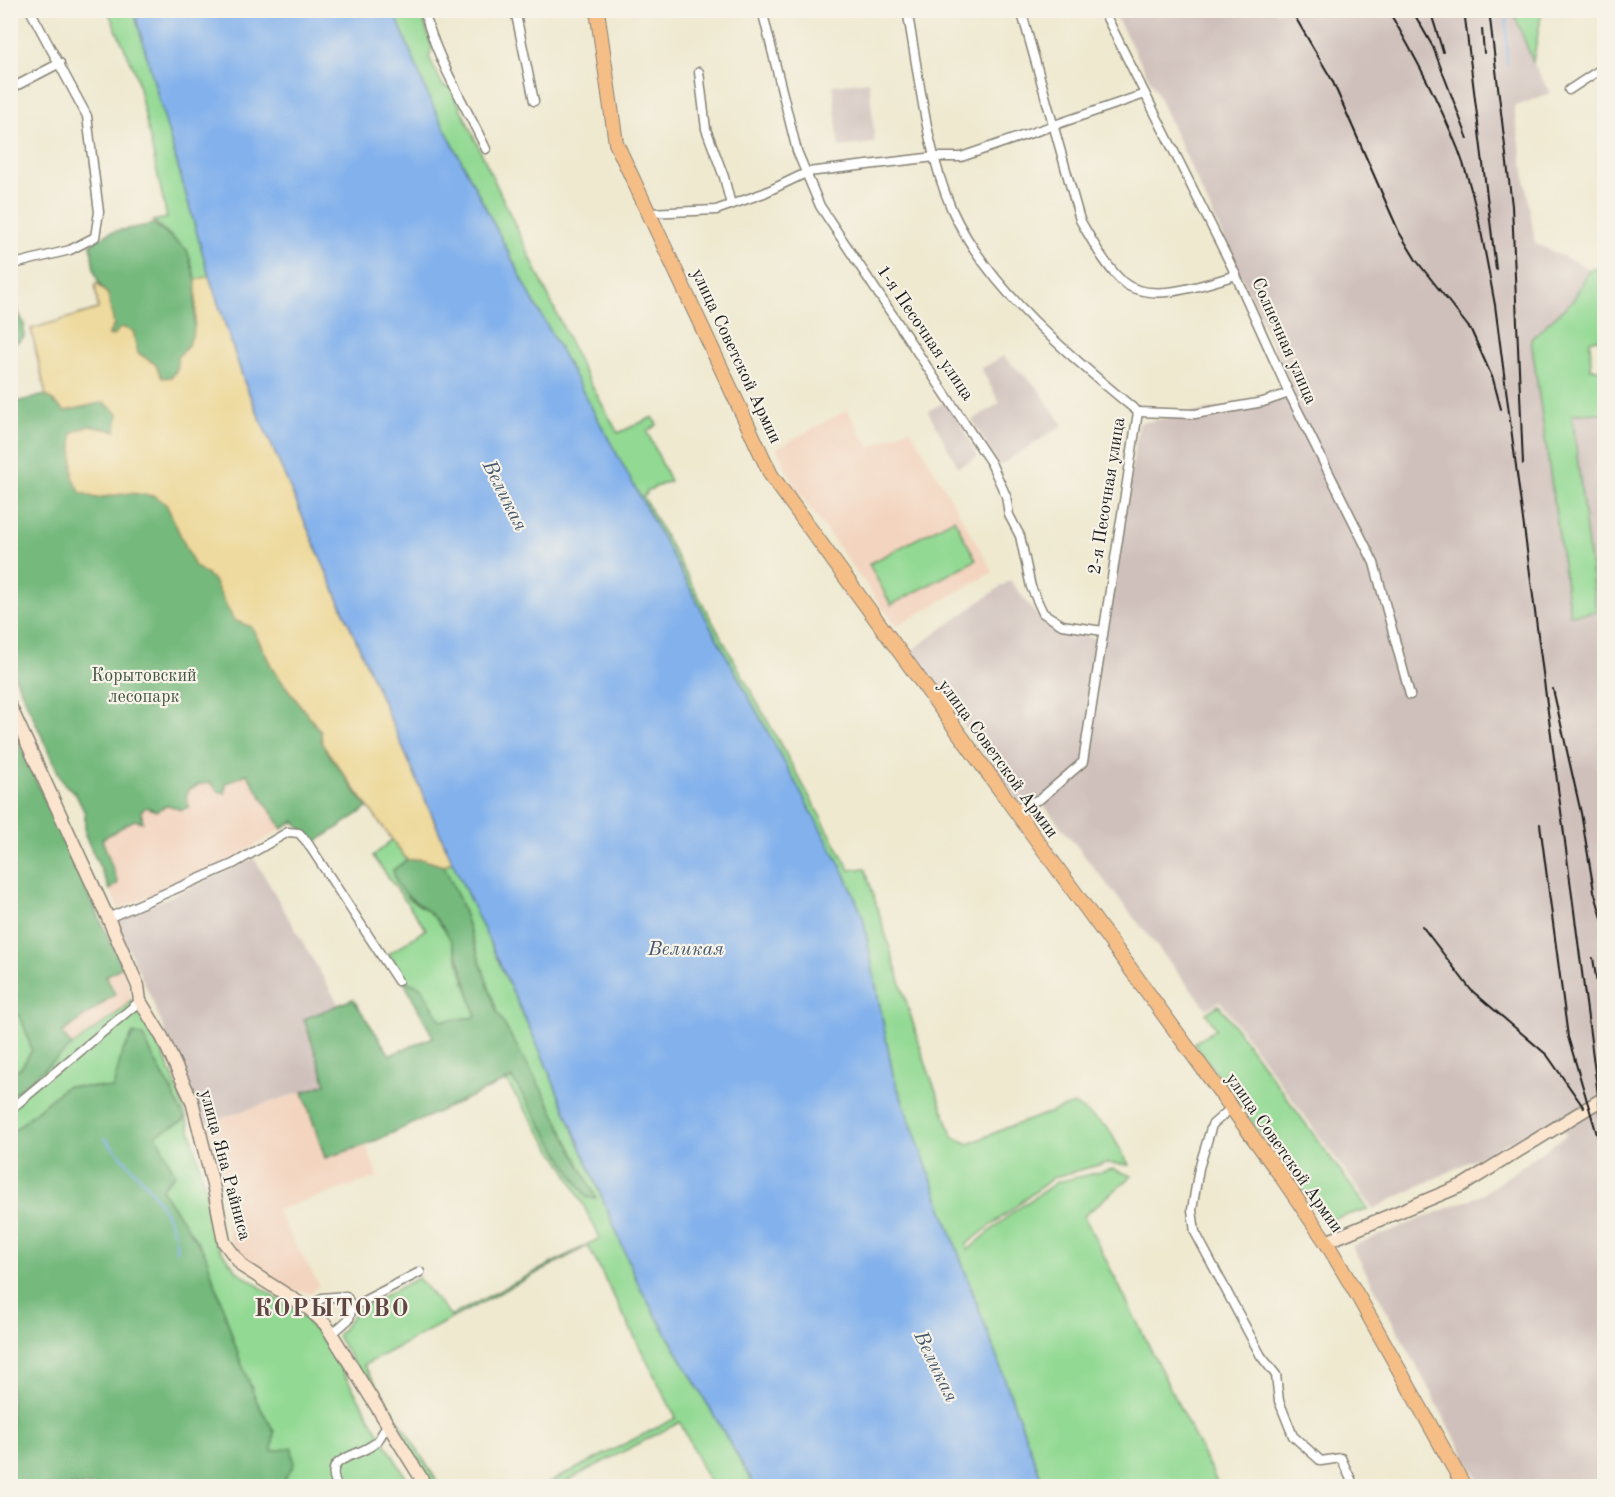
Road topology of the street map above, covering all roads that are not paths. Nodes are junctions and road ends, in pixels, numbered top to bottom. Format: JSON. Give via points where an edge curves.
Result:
{"nodes":[{"id":1,"x":30,"y":10,"type":"edge"},
{"id":2,"x":424,"y":10,"type":"edge"},
{"id":3,"x":515,"y":10,"type":"edge"},
{"id":4,"x":597,"y":10,"type":"edge"},
{"id":5,"x":762,"y":10,"type":"edge"},
{"id":6,"x":907,"y":10,"type":"edge"},
{"id":7,"x":1021,"y":10,"type":"edge"},
{"id":8,"x":1103,"y":10,"type":"edge"},
{"id":9,"x":60,"y":63,"type":"junction"},
{"id":10,"x":1605,"y":67,"type":"edge"},
{"id":11,"x":699,"y":72,"type":"dead end"},
{"id":12,"x":10,"y":89,"type":"edge"},
{"id":13,"x":1569,"y":90,"type":"dead end"},
{"id":14,"x":1145,"y":94,"type":"junction"},
{"id":15,"x":534,"y":102,"type":"dead end"},
{"id":16,"x":1052,"y":126,"type":"junction"},
{"id":17,"x":486,"y":149,"type":"dead end"},
{"id":18,"x":935,"y":157,"type":"junction"},
{"id":19,"x":808,"y":172,"type":"junction"},
{"id":20,"x":731,"y":205,"type":"junction"},
{"id":21,"x":648,"y":213,"type":"junction"},
{"id":22,"x":10,"y":265,"type":"edge"},
{"id":23,"x":1236,"y":275,"type":"junction"},
{"id":24,"x":1289,"y":393,"type":"junction"},
{"id":25,"x":1138,"y":412,"type":"junction"},
{"id":26,"x":1103,"y":631,"type":"junction"},
{"id":27,"x":1410,"y":695,"type":"dead end"},
{"id":28,"x":10,"y":706,"type":"edge"},
{"id":29,"x":1013,"y":809,"type":"junction"},
{"id":30,"x":108,"y":918,"type":"junction"},
{"id":31,"x":398,"y":981,"type":"dead end"},
{"id":32,"x":140,"y":1001,"type":"junction"},
{"id":33,"x":1605,"y":1098,"type":"edge"},
{"id":34,"x":1231,"y":1108,"type":"junction"},
{"id":35,"x":10,"y":1110,"type":"edge"},
{"id":36,"x":1326,"y":1242,"type":"junction"},
{"id":37,"x":420,"y":1272,"type":"dead end"},
{"id":38,"x":352,"y":1307,"type":"junction"},
{"id":39,"x":309,"y":1308,"type":"junction"},
{"id":40,"x":332,"y":1334,"type":"junction"},
{"id":41,"x":387,"y":1425,"type":"junction"},
{"id":42,"x":337,"y":1486,"type":"edge"},
{"id":43,"x":426,"y":1486,"type":"edge"},
{"id":44,"x":1354,"y":1486,"type":"edge"},
{"id":45,"x":1464,"y":1486,"type":"edge"}],
"edges":[{"from":1,"to":9,"type":"street"},
{"from":2,"to":17,"type":"street","via":[[443,68]]},
{"from":3,"to":15,"type":"street"},
{"from":4,"to":21,"type":"main road","name":"улица Советской Армии","via":[[616,142]]},
{"from":5,"to":19,"type":"street","name":"1-я Песочная улица","via":[[797,151]]},
{"from":6,"to":18,"type":"street","name":"2-я Песочная улица"},
{"from":7,"to":16,"type":"street"},
{"from":8,"to":14,"type":"street","name":"Солнечная улица"},
{"from":9,"to":12,"type":"street"},
{"from":9,"to":22,"type":"street","via":[[87,116],[99,212],[95,237],[70,250]]},
{"from":10,"to":13,"type":"street"},
{"from":11,"to":20,"type":"street","via":[[706,129]]},
{"from":14,"to":16,"type":"street"},
{"from":14,"to":23,"type":"street","name":"Солнечная улица"},
{"from":16,"to":18,"type":"street","via":[[961,157]]},
{"from":16,"to":23,"type":"street","via":[[1080,220],[1124,282],[1144,292],[1179,291]]},
{"from":18,"to":19,"type":"street"},
{"from":18,"to":25,"type":"street","name":"2-я Песочная улица","via":[[952,210],[986,264],[1046,333]]},
{"from":19,"to":20,"type":"street"},
{"from":19,"to":26,"type":"street","name":"1-я Песочная улица","via":[[820,206],[991,462],[1020,536],[1031,587],[1043,613],[1062,625]]},
{"from":20,"to":21,"type":"street","via":[[716,210]]},
{"from":21,"to":29,"type":"main road","name":"улица Советской Армии","via":[[771,475]]},
{"from":23,"to":24,"type":"street","name":"Солнечная улица"},
{"from":24,"to":25,"type":"street","via":[[1263,402],[1195,414]]},
{"from":24,"to":27,"type":"street","name":"Солнечная улица","via":[[1374,563]]},
{"from":25,"to":26,"type":"street","name":"2-я Песочная улица"},
{"from":26,"to":29,"type":"street","name":"2-я Песочная улица","via":[[1083,762],[1040,799]]},
{"from":28,"to":30,"type":"street","name":"улица Яна Райниса"},
{"from":29,"to":34,"type":"main road","name":"улица Советской Армии"},
{"from":30,"to":31,"type":"street","via":[[233,864],[288,832],[298,833]]},
{"from":30,"to":32,"type":"street","name":"улица Яна Райниса","via":[[138,986]]},
{"from":32,"to":35,"type":"street"},
{"from":32,"to":39,"type":"street","name":"улица Яна Райниса","via":[[192,1101],[224,1242],[243,1267]]},
{"from":33,"to":36,"type":"street","via":[[1463,1185]]},
{"from":34,"to":36,"type":"main road","name":"улица Советской Армии"},
{"from":34,"to":44,"type":"street","via":[[1212,1125],[1199,1168],[1192,1210],[1195,1232],[1261,1356],[1276,1375],[1279,1401],[1293,1436],[1321,1461],[1341,1458]]},
{"from":36,"to":45,"type":"main road","name":"улица Советской Армии"},
{"from":37,"to":38,"type":"street"},
{"from":38,"to":39,"type":"street","via":[[346,1296],[331,1295]]},
{"from":38,"to":40,"type":"street","via":[[349,1319]]},
{"from":39,"to":40,"type":"street","name":"улица Яна Райниса"},
{"from":40,"to":41,"type":"street","name":"улица Яна Райниса"},
{"from":41,"to":42,"type":"street","via":[[376,1443],[332,1469]]},
{"from":41,"to":43,"type":"street","name":"улица Яна Райниса"}]}
